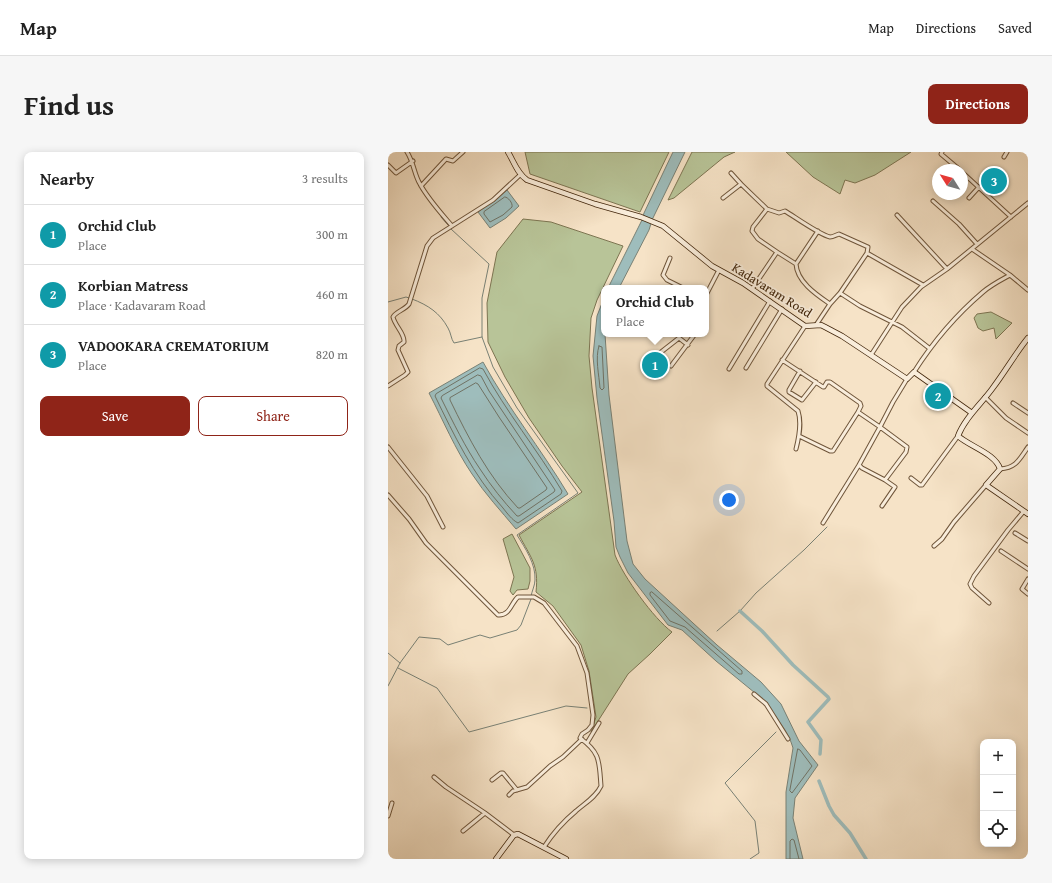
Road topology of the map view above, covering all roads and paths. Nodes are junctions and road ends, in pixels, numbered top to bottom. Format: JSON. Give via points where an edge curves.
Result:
{"nodes":[{"id":1,"x":407,"y":152,"type":"edge"},
{"id":2,"x":462,"y":152,"type":"edge"},
{"id":3,"x":508,"y":152,"type":"edge"},
{"id":4,"x":942,"y":152,"type":"edge"},
{"id":5,"x":1007,"y":152,"type":"edge"},
{"id":6,"x":1004,"y":157,"type":"dead end"},
{"id":7,"x":413,"y":162,"type":"junction"},
{"id":8,"x":953,"y":164,"type":"edge"},
{"id":9,"x":388,"y":165,"type":"edge"},
{"id":10,"x":731,"y":173,"type":"dead end"},
{"id":11,"x":520,"y":175,"type":"junction"},
{"id":12,"x":968,"y":178,"type":"edge"},
{"id":13,"x":741,"y":184,"type":"junction"},
{"id":14,"x":421,"y":186,"type":"junction"},
{"id":15,"x":979,"y":187,"type":"junction"},
{"id":16,"x":723,"y":198,"type":"dead end"},
{"id":17,"x":969,"y":198,"type":"dead end"},
{"id":18,"x":933,"y":200,"type":"dead end"},
{"id":19,"x":1028,"y":203,"type":"edge"},
{"id":20,"x":767,"y":209,"type":"junction"},
{"id":21,"x":896,"y":215,"type":"dead end"},
{"id":22,"x":1010,"y":217,"type":"junction"},
{"id":23,"x":452,"y":226,"type":"junction"},
{"id":24,"x":818,"y":231,"type":"junction"},
{"id":25,"x":977,"y":244,"type":"junction"},
{"id":26,"x":972,"y":249,"type":"junction"},
{"id":27,"x":777,"y":252,"type":"junction"},
{"id":28,"x":867,"y":253,"type":"junction"},
{"id":29,"x":670,"y":258,"type":"dead end"},
{"id":30,"x":796,"y":264,"type":"junction"},
{"id":31,"x":947,"y":269,"type":"junction"},
{"id":32,"x":719,"y":270,"type":"junction"},
{"id":33,"x":1010,"y":275,"type":"junction"},
{"id":34,"x":677,"y":285,"type":"edge"},
{"id":35,"x":923,"y":285,"type":"junction"},
{"id":36,"x":709,"y":289,"type":"edge"},
{"id":37,"x":752,"y":289,"type":"junction"},
{"id":38,"x":1028,"y":290,"type":"edge"},
{"id":39,"x":840,"y":293,"type":"junction"},
{"id":40,"x":770,"y":301,"type":"junction"},
{"id":41,"x":830,"y":304,"type":"junction"},
{"id":42,"x":782,"y":309,"type":"junction"},
{"id":43,"x":892,"y":322,"type":"junction"},
{"id":44,"x":816,"y":325,"type":"junction"},
{"id":45,"x":805,"y":326,"type":"junction"},
{"id":46,"x":693,"y":337,"type":"edge"},
{"id":47,"x":1028,"y":338,"type":"edge"},
{"id":48,"x":688,"y":345,"type":"junction"},
{"id":49,"x":929,"y":348,"type":"junction"},
{"id":50,"x":871,"y":355,"type":"junction"},
{"id":51,"x":656,"y":356,"type":"dead end"},
{"id":52,"x":782,"y":360,"type":"junction"},
{"id":53,"x":671,"y":366,"type":"dead end"},
{"id":54,"x":746,"y":368,"type":"dead end"},
{"id":55,"x":729,"y":369,"type":"dead end"},
{"id":56,"x":800,"y":371,"type":"junction"},
{"id":57,"x":914,"y":372,"type":"junction"},
{"id":58,"x":907,"y":379,"type":"junction"},
{"id":59,"x":816,"y":382,"type":"junction"},
{"id":60,"x":388,"y":386,"type":"edge"},
{"id":61,"x":985,"y":397,"type":"junction"},
{"id":62,"x":1013,"y":403,"type":"dead end"},
{"id":63,"x":858,"y":412,"type":"junction"},
{"id":64,"x":972,"y":413,"type":"junction"},
{"id":65,"x":1028,"y":413,"type":"edge"},
{"id":66,"x":880,"y":427,"type":"junction"},
{"id":67,"x":1028,"y":433,"type":"edge"},
{"id":68,"x":799,"y":436,"type":"junction"},
{"id":69,"x":958,"y":436,"type":"junction"},
{"id":70,"x":388,"y":447,"type":"edge"},
{"id":71,"x":1028,"y":447,"type":"edge"},
{"id":72,"x":796,"y":449,"type":"dead end"},
{"id":73,"x":859,"y":465,"type":"junction"},
{"id":74,"x":1000,"y":470,"type":"junction"},
{"id":75,"x":911,"y":478,"type":"dead end"},
{"id":76,"x":886,"y":480,"type":"junction"},
{"id":77,"x":986,"y":485,"type":"junction"},
{"id":78,"x":388,"y":496,"type":"edge"},
{"id":79,"x":882,"y":506,"type":"dead end"},
{"id":80,"x":1026,"y":512,"type":"edge"},
{"id":81,"x":823,"y":523,"type":"dead end"},
{"id":82,"x":443,"y":527,"type":"dead end"},
{"id":83,"x":1015,"y":533,"type":"dead end"},
{"id":84,"x":1028,"y":541,"type":"edge"},
{"id":85,"x":934,"y":546,"type":"dead end"},
{"id":86,"x":1001,"y":551,"type":"dead end"},
{"id":87,"x":1028,"y":569,"type":"edge"},
{"id":88,"x":1028,"y":578,"type":"edge"},
{"id":89,"x":1028,"y":594,"type":"edge"},
{"id":90,"x":989,"y":602,"type":"dead end"},
{"id":91,"x":754,"y":694,"type":"dead end"},
{"id":92,"x":599,"y":723,"type":"dead end"},
{"id":93,"x":581,"y":737,"type":"junction"},
{"id":94,"x":788,"y":738,"type":"dead end"},
{"id":95,"x":587,"y":742,"type":"junction"},
{"id":96,"x":434,"y":777,"type":"dead end"},
{"id":97,"x":492,"y":780,"type":"dead end"},
{"id":98,"x":517,"y":790,"type":"junction"},
{"id":99,"x":509,"y":795,"type":"dead end"},
{"id":100,"x":392,"y":803,"type":"dead end"},
{"id":101,"x":485,"y":813,"type":"junction"},
{"id":102,"x":388,"y":816,"type":"edge"},
{"id":103,"x":463,"y":831,"type":"dead end"},
{"id":104,"x":514,"y":835,"type":"junction"},
{"id":105,"x":544,"y":846,"type":"junction"},
{"id":106,"x":496,"y":859,"type":"edge"},
{"id":107,"x":566,"y":859,"type":"edge"}],
"edges":[{"from":1,"to":7,"type":"street"},
{"from":2,"to":14,"type":"street","via":[[451,162],[445,160]]},
{"from":3,"to":11,"type":"main road"},
{"from":4,"to":8,"type":"street","via":[[941,154]]},
{"from":5,"to":6,"type":"street"},
{"from":7,"to":9,"type":"street","via":[[396,173]]},
{"from":7,"to":14,"type":"street"},
{"from":10,"to":13,"type":"street"},
{"from":11,"to":23,"type":"street","via":[[493,200]]},
{"from":11,"to":32,"type":"main road","name":"Kadavaram Road","via":[[527,180],[663,226]]},
{"from":12,"to":15,"type":"street"},
{"from":13,"to":16,"type":"street"},
{"from":13,"to":20,"type":"street"},
{"from":14,"to":23,"type":"street"},
{"from":15,"to":17,"type":"street"},
{"from":15,"to":22,"type":"street"},
{"from":18,"to":25,"type":"street"},
{"from":19,"to":22,"type":"street"},
{"from":20,"to":24,"type":"street","via":[[779,214],[786,211]]},
{"from":20,"to":27,"type":"street","via":[[752,231],[758,239]]},
{"from":21,"to":31,"type":"street"},
{"from":22,"to":25,"type":"street"},
{"from":23,"to":60,"type":"street","via":[[433,238],[427,246],[411,299],[406,307],[392,317],[404,337],[404,342],[398,350],[408,372]]},
{"from":24,"to":28,"type":"street","via":[[829,237],[839,234],[867,246]]},
{"from":24,"to":30,"type":"street"},
{"from":25,"to":26,"type":"street"},
{"from":26,"to":31,"type":"street"},
{"from":26,"to":33,"type":"street"},
{"from":27,"to":30,"type":"street"},
{"from":27,"to":37,"type":"street"},
{"from":28,"to":35,"type":"street"},
{"from":28,"to":39,"type":"street"},
{"from":29,"to":34,"type":"street","via":[[663,272],[664,278]]},
{"from":30,"to":41,"type":"street","via":[[798,275]]},
{"from":31,"to":35,"type":"street"},
{"from":32,"to":36,"type":"street"},
{"from":32,"to":37,"type":"main road","name":"Kadavaram Road"},
{"from":33,"to":38,"type":"street"},
{"from":33,"to":49,"type":"street","via":[[984,291],[952,321]]},
{"from":35,"to":43,"type":"street"},
{"from":37,"to":40,"type":"main road","name":"Kadavaram Road"},
{"from":39,"to":41,"type":"street"},
{"from":39,"to":43,"type":"street"},
{"from":40,"to":42,"type":"main road","name":"Kadavaram Road"},
{"from":40,"to":55,"type":"street"},
{"from":41,"to":44,"type":"street"},
{"from":42,"to":45,"type":"main road","name":"Kadavaram Road"},
{"from":42,"to":54,"type":"street"},
{"from":43,"to":49,"type":"street"},
{"from":43,"to":50,"type":"street"},
{"from":44,"to":45,"type":"main road","name":"Kadavaram Road"},
{"from":44,"to":50,"type":"main road","name":"Kadavaram Road","via":[[842,336]]},
{"from":45,"to":52,"type":"street"},
{"from":46,"to":48,"type":"street"},
{"from":47,"to":61,"type":"main road"},
{"from":48,"to":51,"type":"street","via":[[679,338]]},
{"from":48,"to":53,"type":"street"},
{"from":49,"to":57,"type":"street"},
{"from":50,"to":58,"type":"main road","name":"Kadavaram Road"},
{"from":52,"to":56,"type":"street"},
{"from":52,"to":68,"type":"street","via":[[766,384],[798,411]]},
{"from":56,"to":59,"type":"street"},
{"from":56,"to":59,"type":"street","via":[[789,392],[802,400]]},
{"from":57,"to":58,"type":"main road"},
{"from":57,"to":64,"type":"main road"},
{"from":58,"to":66,"type":"street"},
{"from":59,"to":63,"type":"street","via":[[824,387],[830,382],[860,403]]},
{"from":61,"to":64,"type":"main road"},
{"from":61,"to":67,"type":"street","via":[[1006,418]]},
{"from":62,"to":65,"type":"street"},
{"from":63,"to":66,"type":"street"},
{"from":63,"to":68,"type":"street","via":[[833,451]]},
{"from":64,"to":69,"type":"main road"},
{"from":66,"to":73,"type":"street"},
{"from":66,"to":76,"type":"street","via":[[907,446],[906,452]]},
{"from":68,"to":72,"type":"street"},
{"from":69,"to":74,"type":"main road","via":[[982,451],[998,464]]},
{"from":69,"to":75,"type":"street","via":[[922,485]]},
{"from":70,"to":82,"type":"street","via":[[428,496]]},
{"from":71,"to":74,"type":"street","via":[[1013,467]]},
{"from":73,"to":76,"type":"street"},
{"from":73,"to":81,"type":"street"},
{"from":74,"to":77,"type":"main road"},
{"from":76,"to":79,"type":"street","via":[[895,488]]},
{"from":77,"to":80,"type":"main road"},
{"from":77,"to":85,"type":"street"},
{"from":78,"to":93,"type":"street","via":[[426,543],[498,615],[507,613],[518,597],[534,596],[544,603],[577,646],[586,668],[593,720],[590,728]]},
{"from":80,"to":90,"type":"street","via":[[1008,530],[970,584]]},
{"from":83,"to":84,"type":"street"},
{"from":86,"to":87,"type":"street"},
{"from":88,"to":89,"type":"street","via":[[1022,588]]},
{"from":91,"to":94,"type":"street","via":[[766,704]]},
{"from":92,"to":95,"type":"street"},
{"from":93,"to":95,"type":"street"},
{"from":93,"to":98,"type":"street","via":[[563,757],[527,787]]},
{"from":95,"to":105,"type":"street","via":[[598,758],[600,788],[553,833]]},
{"from":96,"to":101,"type":"street"},
{"from":97,"to":98,"type":"street","via":[[503,773]]},
{"from":98,"to":99,"type":"street"},
{"from":100,"to":102,"type":"street"},
{"from":101,"to":103,"type":"street"},
{"from":101,"to":104,"type":"street"},
{"from":104,"to":105,"type":"main road","via":[[518,834]]},
{"from":104,"to":106,"type":"main road"},
{"from":105,"to":107,"type":"main road"}]}
